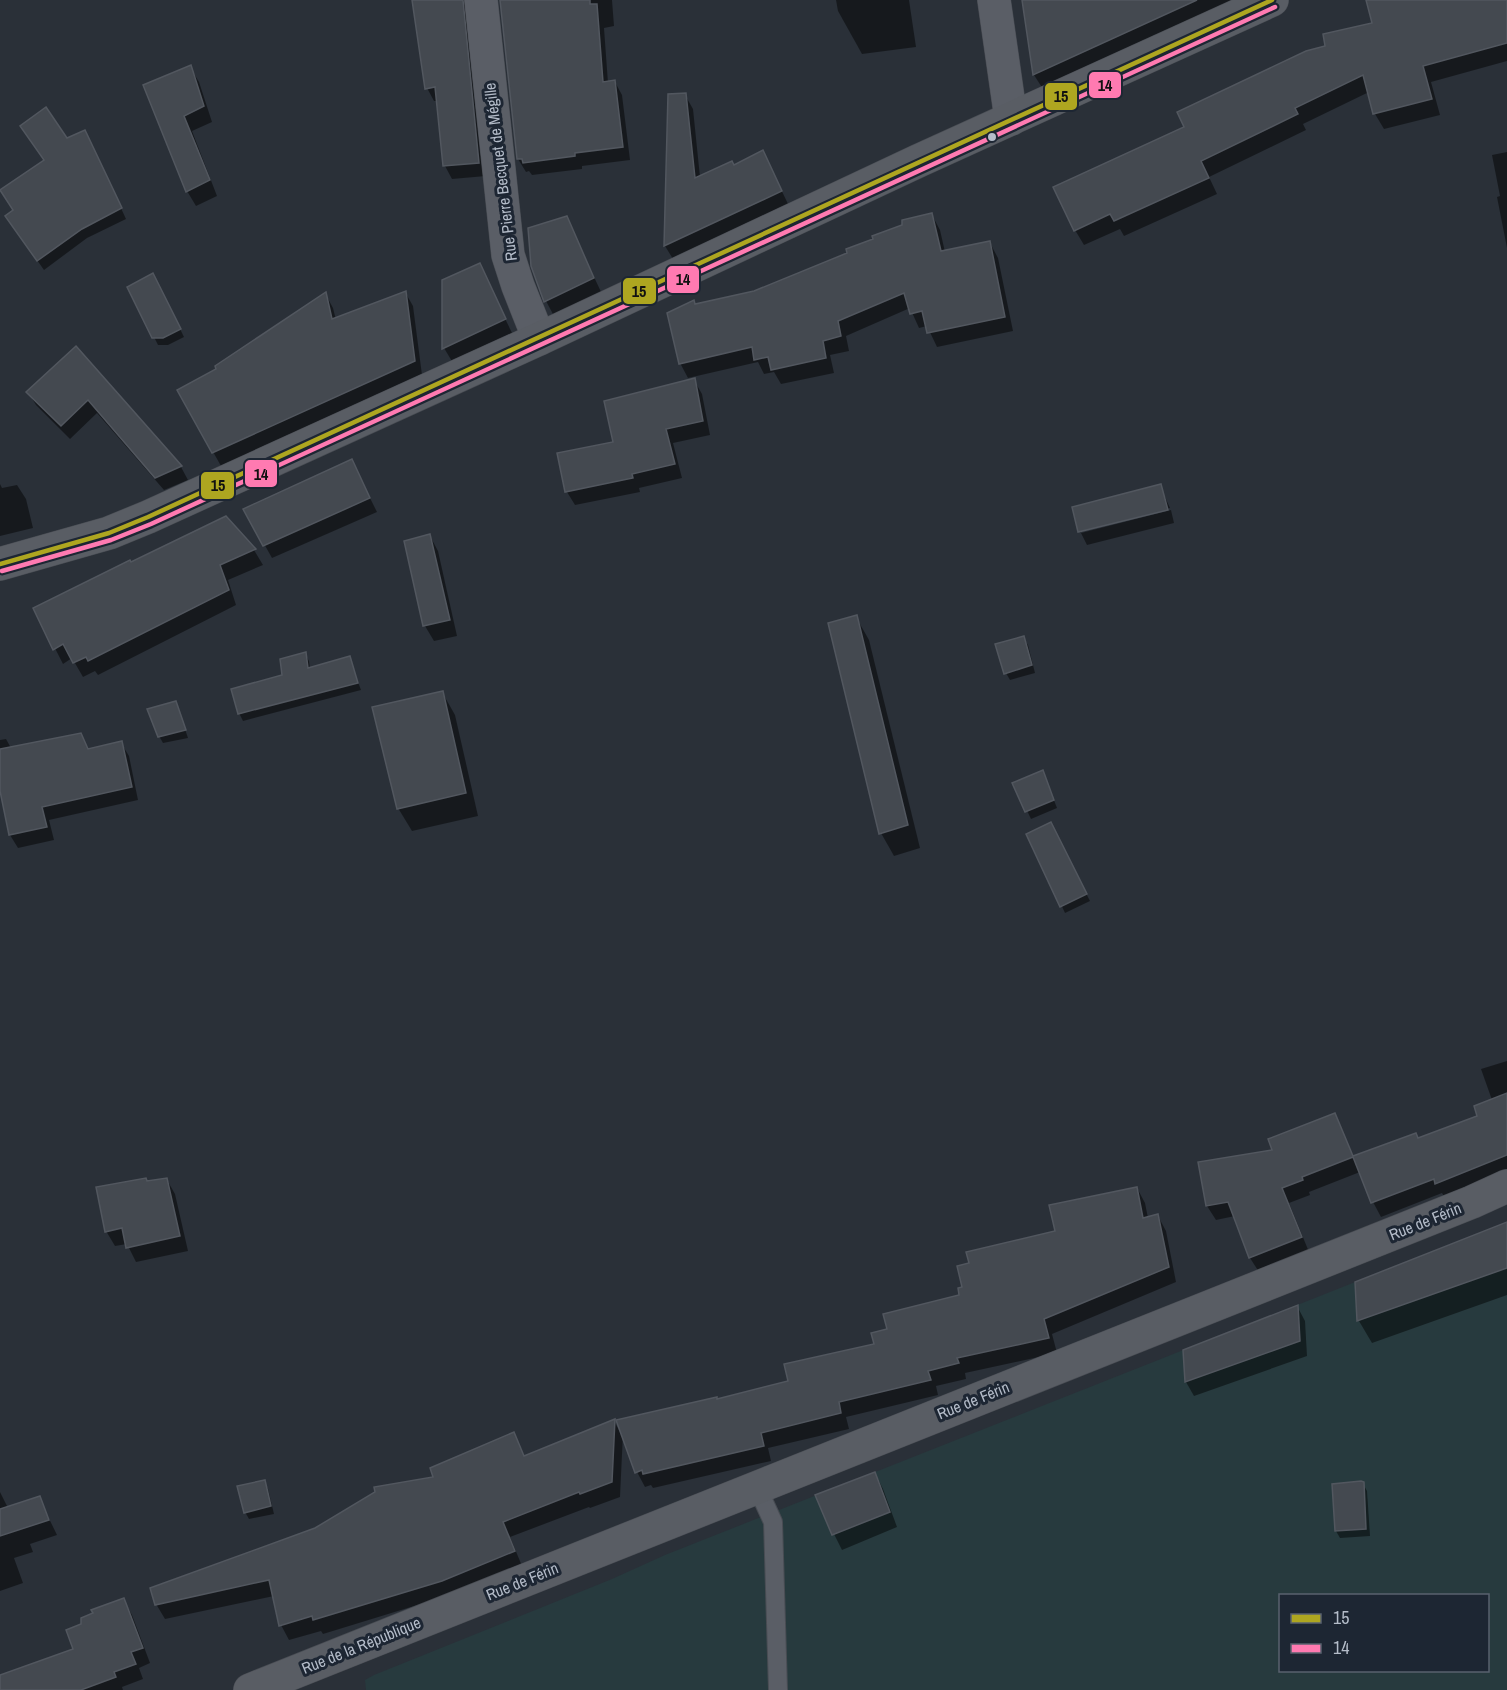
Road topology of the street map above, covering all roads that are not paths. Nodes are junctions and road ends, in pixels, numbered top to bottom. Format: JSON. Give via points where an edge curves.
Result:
{"nodes":[{"id":1,"x":481,"y":0,"type":"edge"},
{"id":2,"x":994,"y":0,"type":"edge"},
{"id":3,"x":1272,"y":0,"type":"edge"},
{"id":4,"x":1011,"y":119,"type":"junction"},
{"id":5,"x":539,"y":339,"type":"junction"},
{"id":6,"x":0,"y":564,"type":"edge"},
{"id":7,"x":1507,"y":1186,"type":"edge"},
{"id":8,"x":757,"y":1487,"type":"junction"},
{"id":9,"x":439,"y":1614,"type":"joint"},
{"id":10,"x":250,"y":1690,"type":"edge"},
{"id":11,"x":777,"y":1690,"type":"edge"}],
"edges":[{"from":1,"to":5,"type":"street","name":"Rue Pierre Becquet de Mégille","via":[[508,255]]},
{"from":2,"to":4,"type":"street"},
{"from":3,"to":4,"type":"street"},
{"from":4,"to":5,"type":"street"},
{"from":5,"to":6,"type":"street","via":[[148,517],[109,533]]},
{"from":7,"to":8,"type":"street","name":"Rue de Férin"},
{"from":8,"to":9,"type":"street","name":"Rue de Férin"},
{"from":8,"to":11,"type":"lane","via":[[772,1522]]},
{"from":9,"to":10,"type":"street","name":"Rue de la République"}]}
